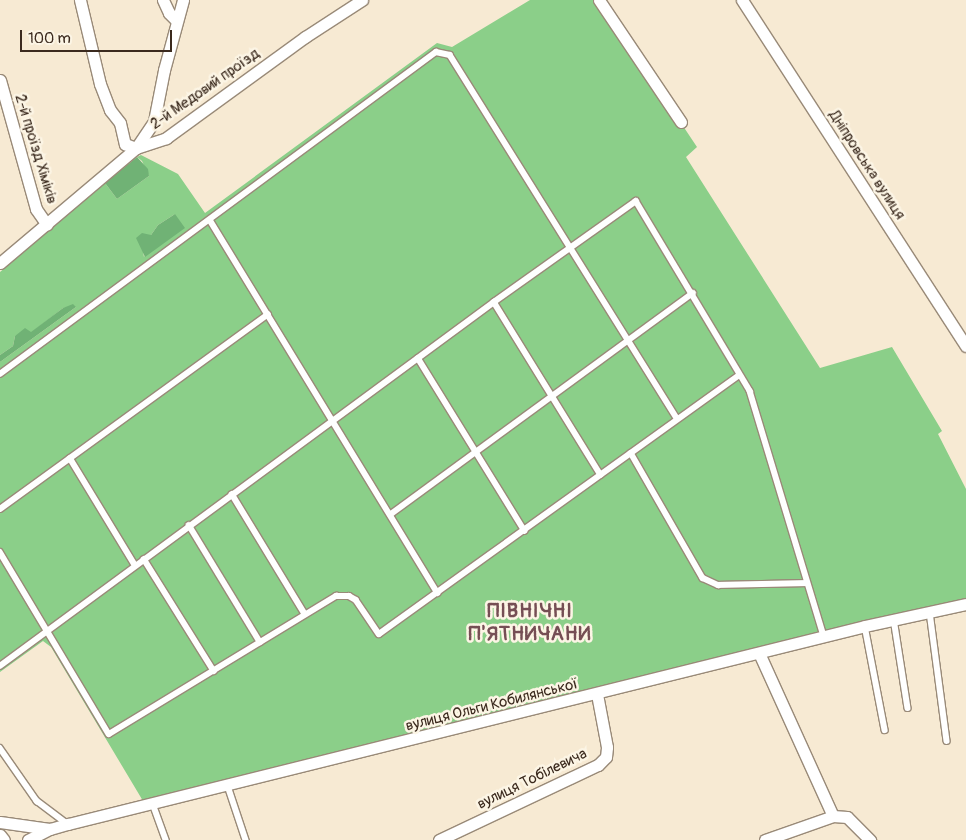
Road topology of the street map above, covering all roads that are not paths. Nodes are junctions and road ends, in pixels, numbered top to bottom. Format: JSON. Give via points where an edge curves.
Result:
{"nodes":[{"id":1,"x":80,"y":0,"type":"edge"},
{"id":2,"x":162,"y":0,"type":"edge"},
{"id":3,"x":183,"y":0,"type":"edge"},
{"id":4,"x":362,"y":0,"type":"edge"},
{"id":5,"x":599,"y":0,"type":"edge"},
{"id":6,"x":742,"y":0,"type":"edge"},
{"id":7,"x":177,"y":21,"type":"junction"},
{"id":8,"x":0,"y":80,"type":"edge"},
{"id":9,"x":681,"y":122,"type":"dead end"},
{"id":10,"x":136,"y":148,"type":"junction"},
{"id":11,"x":210,"y":220,"type":"junction"},
{"id":12,"x":47,"y":225,"type":"junction"},
{"id":13,"x":571,"y":247,"type":"junction"},
{"id":14,"x":0,"y":263,"type":"edge"},
{"id":15,"x":693,"y":293,"type":"junction"},
{"id":16,"x":494,"y":302,"type":"junction"},
{"id":17,"x":268,"y":314,"type":"junction"},
{"id":18,"x":629,"y":340,"type":"junction"},
{"id":19,"x":966,"y":346,"type":"edge"},
{"id":20,"x":418,"y":358,"type":"junction"},
{"id":21,"x":0,"y":374,"type":"edge"},
{"id":22,"x":739,"y":374,"type":"junction"},
{"id":23,"x":552,"y":396,"type":"junction"},
{"id":24,"x":677,"y":418,"type":"junction"},
{"id":25,"x":333,"y":420,"type":"junction"},
{"id":26,"x":478,"y":451,"type":"junction"},
{"id":27,"x":631,"y":452,"type":"junction"},
{"id":28,"x":70,"y":458,"type":"junction"},
{"id":29,"x":601,"y":475,"type":"junction"},
{"id":30,"x":232,"y":494,"type":"junction"},
{"id":31,"x":0,"y":508,"type":"edge"},
{"id":32,"x":391,"y":514,"type":"junction"},
{"id":33,"x":189,"y":525,"type":"junction"},
{"id":34,"x":525,"y":531,"type":"junction"},
{"id":35,"x":0,"y":552,"type":"edge"},
{"id":36,"x":144,"y":559,"type":"junction"},
{"id":37,"x":135,"y":565,"type":"junction"},
{"id":38,"x":806,"y":583,"type":"junction"},
{"id":39,"x":438,"y":593,"type":"junction"},
{"id":40,"x":966,"y":604,"type":"edge"},
{"id":41,"x":930,"y":611,"type":"junction"},
{"id":42,"x":305,"y":614,"type":"junction"},
{"id":43,"x":894,"y":619,"type":"junction"},
{"id":44,"x":865,"y":626,"type":"junction"},
{"id":45,"x":47,"y":631,"type":"junction"},
{"id":46,"x":824,"y":636,"type":"junction"},
{"id":47,"x":260,"y":642,"type":"junction"},
{"id":48,"x":759,"y":653,"type":"junction"},
{"id":49,"x":0,"y":666,"type":"edge"},
{"id":50,"x":214,"y":671,"type":"junction"},
{"id":51,"x":597,"y":694,"type":"junction"},
{"id":52,"x":908,"y":708,"type":"dead end"},
{"id":53,"x":885,"y":730,"type":"dead end"},
{"id":54,"x":948,"y":741,"type":"dead end"},
{"id":55,"x":0,"y":748,"type":"edge"},
{"id":56,"x":228,"y":786,"type":"junction"},
{"id":57,"x":153,"y":804,"type":"junction"},
{"id":58,"x":833,"y":816,"type":"junction"},
{"id":59,"x":0,"y":822,"type":"edge"},
{"id":60,"x":68,"y":824,"type":"junction"},
{"id":61,"x":50,"y":829,"type":"junction"},
{"id":62,"x":0,"y":835,"type":"edge"},
{"id":63,"x":4,"y":840,"type":"edge"},
{"id":64,"x":28,"y":840,"type":"edge"},
{"id":65,"x":166,"y":840,"type":"edge"},
{"id":66,"x":246,"y":840,"type":"edge"},
{"id":67,"x":439,"y":840,"type":"edge"},
{"id":68,"x":765,"y":840,"type":"edge"},
{"id":69,"x":870,"y":840,"type":"edge"}],
"edges":[{"from":1,"to":10,"type":"street","via":[[100,84],[110,110],[120,123],[125,144]]},
{"from":2,"to":7,"type":"street","via":[[168,13]]},
{"from":3,"to":7,"type":"street"},
{"from":4,"to":10,"type":"street","name":"2-й Медовий проїзд","via":[[166,138]]},
{"from":5,"to":9,"type":"street"},
{"from":6,"to":19,"type":"street","name":"Дніпровська вулиця"},
{"from":7,"to":10,"type":"street","via":[[154,121]]},
{"from":8,"to":12,"type":"street","name":"2-й проїзд Хіміків","via":[[36,209]]},
{"from":10,"to":12,"type":"street","name":"2-й Медовий проїзд"},
{"from":11,"to":13,"type":"lane","via":[[436,52],[450,55]]},
{"from":11,"to":17,"type":"lane"},
{"from":11,"to":21,"type":"lane"},
{"from":12,"to":14,"type":"street","name":"2-й Медовий проїзд"},
{"from":13,"to":15,"type":"lane","via":[[636,201]]},
{"from":13,"to":16,"type":"lane"},
{"from":13,"to":18,"type":"lane"},
{"from":15,"to":18,"type":"lane"},
{"from":15,"to":22,"type":"lane"},
{"from":16,"to":20,"type":"lane"},
{"from":16,"to":23,"type":"lane"},
{"from":17,"to":25,"type":"lane"},
{"from":17,"to":28,"type":"lane"},
{"from":18,"to":23,"type":"lane"},
{"from":18,"to":24,"type":"lane"},
{"from":20,"to":25,"type":"lane"},
{"from":20,"to":26,"type":"lane"},
{"from":22,"to":24,"type":"lane"},
{"from":22,"to":38,"type":"lane","via":[[750,391]]},
{"from":23,"to":26,"type":"lane"},
{"from":23,"to":29,"type":"lane"},
{"from":24,"to":27,"type":"lane"},
{"from":25,"to":30,"type":"lane"},
{"from":25,"to":32,"type":"lane"},
{"from":26,"to":32,"type":"lane"},
{"from":26,"to":34,"type":"lane"},
{"from":27,"to":29,"type":"lane"},
{"from":27,"to":38,"type":"lane","via":[[703,578],[718,585]]},
{"from":28,"to":31,"type":"lane"},
{"from":28,"to":37,"type":"lane"},
{"from":29,"to":34,"type":"lane"},
{"from":30,"to":33,"type":"lane"},
{"from":30,"to":42,"type":"lane"},
{"from":32,"to":39,"type":"lane"},
{"from":33,"to":36,"type":"lane"},
{"from":33,"to":47,"type":"lane"},
{"from":34,"to":39,"type":"lane"},
{"from":35,"to":45,"type":"lane"},
{"from":36,"to":37,"type":"lane"},
{"from":36,"to":50,"type":"lane"},
{"from":37,"to":45,"type":"lane"},
{"from":38,"to":46,"type":"lane"},
{"from":39,"to":42,"type":"lane","via":[[379,634],[356,600],[349,596],[329,598]]},
{"from":40,"to":41,"type":"street","name":"вулиця Ольги Кобилянської"},
{"from":41,"to":43,"type":"street","name":"вулиця Ольги Кобилянської"},
{"from":41,"to":54,"type":"lane"},
{"from":42,"to":47,"type":"lane"},
{"from":43,"to":44,"type":"street","name":"вулиця Ольги Кобилянської"},
{"from":43,"to":52,"type":"lane"},
{"from":44,"to":46,"type":"street","name":"вулиця Ольги Кобилянської"},
{"from":44,"to":53,"type":"lane"},
{"from":45,"to":49,"type":"lane"},
{"from":45,"to":50,"type":"lane","via":[[109,734]]},
{"from":46,"to":48,"type":"street","name":"вулиця Ольги Кобилянської"},
{"from":47,"to":50,"type":"lane"},
{"from":48,"to":51,"type":"street","name":"вулиця Ольги Кобилянської"},
{"from":48,"to":58,"type":"street"},
{"from":51,"to":56,"type":"street","name":"вулиця Ольги Кобилянської"},
{"from":51,"to":67,"type":"street","name":"вулиця Тобілевича","via":[[607,747],[606,757],[598,765]]},
{"from":55,"to":60,"type":"lane","via":[[37,801]]},
{"from":56,"to":57,"type":"street","name":"вулиця Ольги Кобилянської"},
{"from":56,"to":66,"type":"lane"},
{"from":57,"to":60,"type":"street","name":"вулиця Ольги Кобилянської"},
{"from":57,"to":65,"type":"lane"},
{"from":58,"to":68,"type":"street"},
{"from":58,"to":69,"type":"street","via":[[847,818]]},
{"from":59,"to":61,"type":"street"},
{"from":60,"to":61,"type":"street","name":"вулиця Ольги Кобилянської"},
{"from":61,"to":64,"type":"street","name":"вулиця Ольги Кобилянської"},
{"from":62,"to":63,"type":"street"}]}
